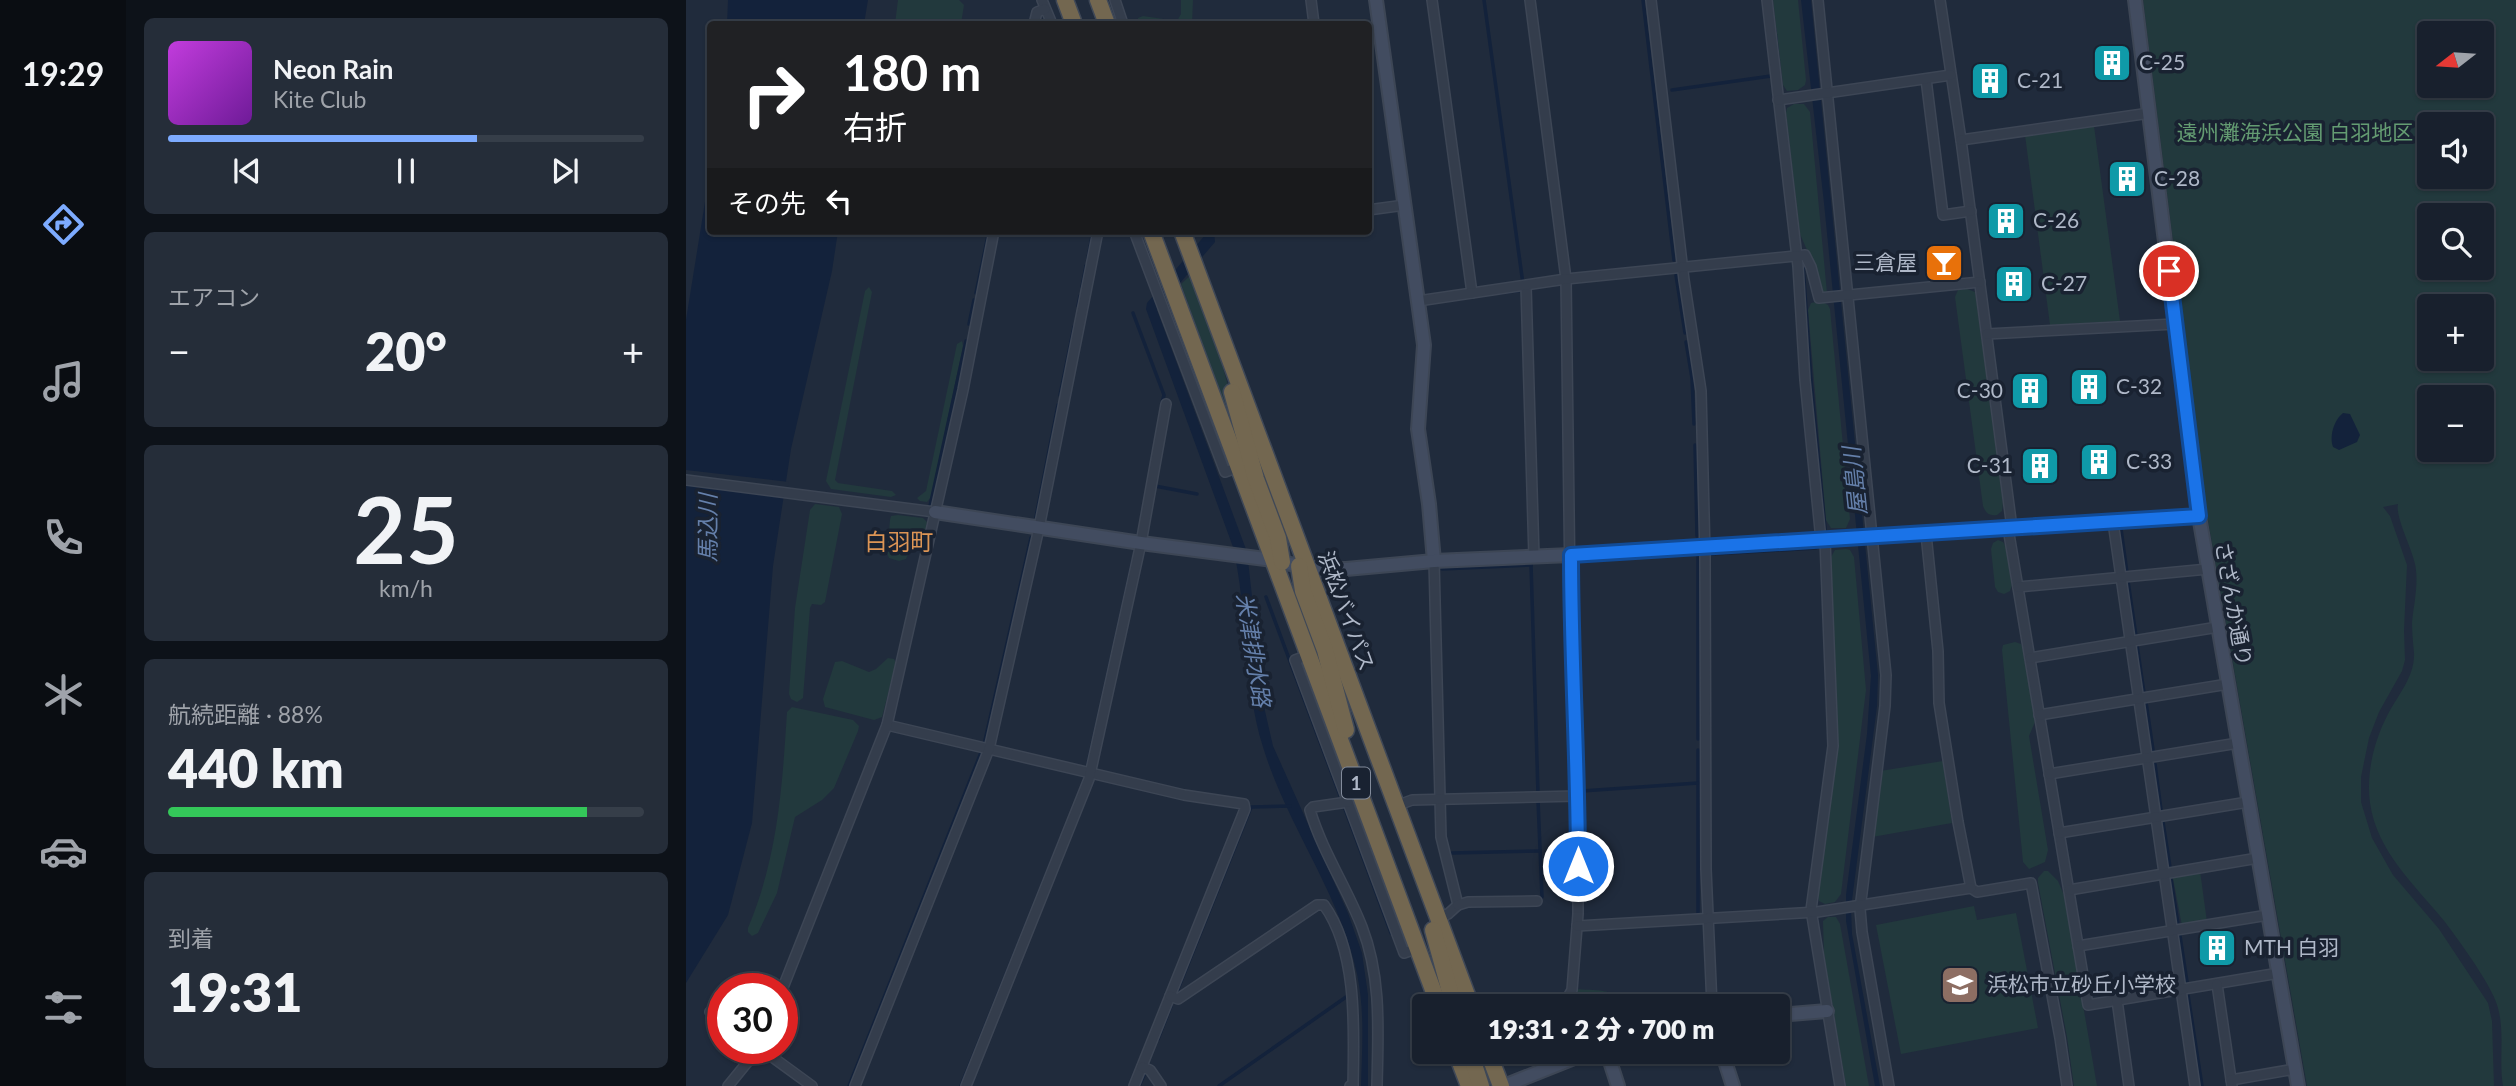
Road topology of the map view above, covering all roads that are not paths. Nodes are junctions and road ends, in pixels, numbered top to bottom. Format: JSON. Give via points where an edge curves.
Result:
{"nodes":[{"id":1,"x":1065,"y":0,"type":"edge"},
{"id":2,"x":1098,"y":0,"type":"edge"},
{"id":3,"x":1115,"y":0,"type":"edge"},
{"id":4,"x":1311,"y":0,"type":"edge"},
{"id":5,"x":1377,"y":0,"type":"edge"},
{"id":6,"x":1432,"y":0,"type":"edge"},
{"id":7,"x":1530,"y":0,"type":"edge"},
{"id":8,"x":1651,"y":0,"type":"edge"},
{"id":9,"x":1767,"y":0,"type":"edge"},
{"id":10,"x":1818,"y":0,"type":"edge"},
{"id":11,"x":1940,"y":0,"type":"edge"},
{"id":12,"x":2135,"y":0,"type":"edge"},
{"id":13,"x":1044,"y":4,"type":"edge"},
{"id":14,"x":1035,"y":21,"type":"edge"},
{"id":15,"x":1051,"y":21,"type":"edge"},
{"id":16,"x":1073,"y":21,"type":"edge"},
{"id":17,"x":1106,"y":21,"type":"edge"},
{"id":18,"x":1121,"y":21,"type":"edge"},
{"id":19,"x":1314,"y":21,"type":"edge"},
{"id":20,"x":1951,"y":75,"type":"junction"},
{"id":21,"x":1926,"y":79,"type":"junction"},
{"id":22,"x":1826,"y":93,"type":"junction"},
{"id":23,"x":1778,"y":100,"type":"junction"},
{"id":24,"x":2150,"y":113,"type":"junction"},
{"id":25,"x":1961,"y":140,"type":"junction"},
{"id":26,"x":1405,"y":205,"type":"junction"},
{"id":27,"x":1372,"y":209,"type":"edge"},
{"id":28,"x":1971,"y":211,"type":"junction"},
{"id":29,"x":993,"y":235,"type":"edge"},
{"id":30,"x":1097,"y":235,"type":"edge"},
{"id":31,"x":1136,"y":235,"type":"edge"},
{"id":32,"x":1152,"y":235,"type":"edge"},
{"id":33,"x":1184,"y":235,"type":"edge"},
{"id":34,"x":1796,"y":256,"type":"junction"},
{"id":35,"x":1683,"y":267,"type":"junction"},
{"id":36,"x":1566,"y":279,"type":"junction"},
{"id":37,"x":1162,"y":282,"type":"junction"},
{"id":38,"x":1980,"y":282,"type":"junction"},
{"id":39,"x":1527,"y":286,"type":"junction"},
{"id":40,"x":1472,"y":293,"type":"junction"},
{"id":41,"x":1846,"y":295,"type":"junction"},
{"id":42,"x":1418,"y":301,"type":"junction"},
{"id":43,"x":2175,"y":324,"type":"junction"},
{"id":44,"x":1987,"y":334,"type":"junction"},
{"id":45,"x":1227,"y":352,"type":"junction"},
{"id":46,"x":1166,"y":404,"type":"dead end"},
{"id":47,"x":686,"y":480,"type":"edge"},
{"id":48,"x":935,"y":512,"type":"junction"},
{"id":49,"x":2199,"y":516,"type":"junction"},
{"id":50,"x":2113,"y":522,"type":"junction"},
{"id":51,"x":1039,"y":528,"type":"junction"},
{"id":52,"x":2010,"y":528,"type":"junction"},
{"id":53,"x":1926,"y":534,"type":"junction"},
{"id":54,"x":1871,"y":537,"type":"junction"},
{"id":55,"x":1823,"y":540,"type":"junction"},
{"id":56,"x":1141,"y":543,"type":"junction"},
{"id":57,"x":1705,"y":547,"type":"junction"},
{"id":58,"x":1571,"y":555,"type":"junction"},
{"id":59,"x":1534,"y":557,"type":"junction"},
{"id":60,"x":1434,"y":561,"type":"junction"},
{"id":61,"x":1290,"y":564,"type":"junction"},
{"id":62,"x":2208,"y":569,"type":"junction"},
{"id":63,"x":2121,"y":578,"type":"junction"},
{"id":64,"x":2018,"y":587,"type":"junction"},
{"id":65,"x":2218,"y":627,"type":"junction"},
{"id":66,"x":2130,"y":642,"type":"junction"},
{"id":67,"x":2029,"y":658,"type":"junction"},
{"id":68,"x":2228,"y":684,"type":"junction"},
{"id":69,"x":2138,"y":699,"type":"junction"},
{"id":70,"x":2039,"y":715,"type":"junction"},
{"id":71,"x":887,"y":725,"type":"junction"},
{"id":72,"x":2238,"y":743,"type":"junction"},
{"id":73,"x":989,"y":749,"type":"junction"},
{"id":74,"x":2147,"y":758,"type":"junction"},
{"id":75,"x":1090,"y":773,"type":"junction"},
{"id":76,"x":2049,"y":774,"type":"junction"},
{"id":77,"x":1578,"y":796,"type":"junction"},
{"id":78,"x":1354,"y":798,"type":"junction"},
{"id":79,"x":1440,"y":799,"type":"junction"},
{"id":80,"x":2248,"y":802,"type":"junction"},
{"id":81,"x":1396,"y":806,"type":"junction"},
{"id":82,"x":2156,"y":817,"type":"junction"},
{"id":83,"x":2059,"y":833,"type":"junction"},
{"id":84,"x":2258,"y":858,"type":"junction"},
{"id":85,"x":2164,"y":874,"type":"junction"},
{"id":86,"x":1425,"y":883,"type":"junction"},
{"id":87,"x":1971,"y":888,"type":"junction"},
{"id":88,"x":2069,"y":890,"type":"junction"},
{"id":89,"x":1536,"y":901,"type":"dead end"},
{"id":90,"x":1458,"y":905,"type":"junction"},
{"id":91,"x":1858,"y":907,"type":"junction"},
{"id":92,"x":1811,"y":912,"type":"junction"},
{"id":93,"x":2268,"y":915,"type":"junction"},
{"id":94,"x":1438,"y":918,"type":"junction"},
{"id":95,"x":1707,"y":919,"type":"junction"},
{"id":96,"x":1577,"y":926,"type":"junction"},
{"id":97,"x":2172,"y":931,"type":"junction"},
{"id":98,"x":2078,"y":946,"type":"junction"},
{"id":99,"x":789,"y":973,"type":"edge"},
{"id":100,"x":2278,"y":973,"type":"junction"},
{"id":101,"x":2217,"y":984,"type":"junction"},
{"id":102,"x":2181,"y":989,"type":"junction"},
{"id":103,"x":1435,"y":994,"type":"edge"},
{"id":104,"x":1451,"y":994,"type":"edge"},
{"id":105,"x":1466,"y":994,"type":"edge"},
{"id":106,"x":1570,"y":994,"type":"edge"},
{"id":107,"x":1711,"y":994,"type":"edge"},
{"id":108,"x":1170,"y":996,"type":"junction"},
{"id":109,"x":2117,"y":1000,"type":"junction"},
{"id":110,"x":1827,"y":1011,"type":"junction"},
{"id":111,"x":1790,"y":1014,"type":"edge"},
{"id":112,"x":747,"y":1064,"type":"edge"},
{"id":113,"x":782,"y":1064,"type":"edge"},
{"id":114,"x":1461,"y":1064,"type":"edge"},
{"id":115,"x":1474,"y":1064,"type":"edge"},
{"id":116,"x":1493,"y":1064,"type":"edge"},
{"id":117,"x":1548,"y":1064,"type":"edge"},
{"id":118,"x":1611,"y":1064,"type":"edge"},
{"id":119,"x":1727,"y":1064,"type":"edge"},
{"id":120,"x":1142,"y":1067,"type":"junction"},
{"id":121,"x":2295,"y":1069,"type":"junction"},
{"id":122,"x":2231,"y":1083,"type":"edge"},
{"id":123,"x":728,"y":1086,"type":"edge"},
{"id":124,"x":812,"y":1086,"type":"edge"},
{"id":125,"x":855,"y":1086,"type":"edge"},
{"id":126,"x":965,"y":1086,"type":"edge"},
{"id":127,"x":1134,"y":1086,"type":"edge"},
{"id":128,"x":1161,"y":1086,"type":"edge"},
{"id":129,"x":1350,"y":1086,"type":"edge"},
{"id":130,"x":1377,"y":1086,"type":"edge"},
{"id":131,"x":1469,"y":1086,"type":"edge"},
{"id":132,"x":1481,"y":1086,"type":"edge"},
{"id":133,"x":1503,"y":1086,"type":"edge"},
{"id":134,"x":1618,"y":1086,"type":"edge"},
{"id":135,"x":1733,"y":1086,"type":"edge"},
{"id":136,"x":1840,"y":1086,"type":"edge"},
{"id":137,"x":1889,"y":1086,"type":"edge"},
{"id":138,"x":2067,"y":1086,"type":"edge"},
{"id":139,"x":2129,"y":1086,"type":"edge"},
{"id":140,"x":2195,"y":1086,"type":"edge"},
{"id":141,"x":2298,"y":1086,"type":"edge"}],
"edges":[{"from":1,"to":16,"type":"highway"},
{"from":2,"to":17,"type":"highway"},
{"from":3,"to":18,"type":"street"},
{"from":4,"to":19,"type":"street"},
{"from":5,"to":26,"type":"street"},
{"from":6,"to":40,"type":"street"},
{"from":7,"to":36,"type":"street"},
{"from":8,"to":35,"type":"street"},
{"from":9,"to":23,"type":"street"},
{"from":10,"to":22,"type":"street"},
{"from":11,"to":20,"type":"street"},
{"from":12,"to":24,"type":"street","name":"さざんか通り"},
{"from":13,"to":14,"type":"street"},
{"from":13,"to":15,"type":"street"},
{"from":20,"to":21,"type":"street"},
{"from":20,"to":25,"type":"street"},
{"from":21,"to":22,"type":"street"},
{"from":21,"to":28,"type":"street","via":[[1943,215]]},
{"from":22,"to":23,"type":"street"},
{"from":22,"to":41,"type":"street"},
{"from":23,"to":34,"type":"street"},
{"from":24,"to":25,"type":"street"},
{"from":24,"to":43,"type":"street","name":"さざんか通り"},
{"from":25,"to":28,"type":"street"},
{"from":26,"to":27,"type":"street"},
{"from":26,"to":42,"type":"street"},
{"from":28,"to":38,"type":"street"},
{"from":29,"to":48,"type":"street"},
{"from":30,"to":51,"type":"street"},
{"from":31,"to":37,"type":"street"},
{"from":32,"to":37,"type":"highway","name":"浜松バイパス","number":"1"},
{"from":33,"to":45,"type":"highway","name":"浜松バイパス","number":"1"},
{"from":34,"to":35,"type":"street"},
{"from":34,"to":41,"type":"street","via":[[1805,255],[1819,298]]},
{"from":34,"to":55,"type":"street"},
{"from":35,"to":36,"type":"street"},
{"from":35,"to":57,"type":"street","via":[[1701,391]]},
{"from":36,"to":39,"type":"street"},
{"from":36,"to":58,"type":"street"},
{"from":37,"to":61,"type":"highway","name":"浜松バイパス","number":"1","via":[[1239,467]]},
{"from":38,"to":41,"type":"street"},
{"from":38,"to":44,"type":"street"},
{"from":39,"to":40,"type":"street"},
{"from":39,"to":59,"type":"street"},
{"from":40,"to":42,"type":"street"},
{"from":41,"to":54,"type":"street"},
{"from":42,"to":60,"type":"street","via":[[1424,357],[1418,429]]},
{"from":43,"to":44,"type":"street"},
{"from":43,"to":49,"type":"street","name":"さざんか通り"},
{"from":44,"to":52,"type":"street"},
{"from":45,"to":61,"type":"highway","name":"浜松バイパス","number":"1"},
{"from":45,"to":61,"type":"highway","via":[[1233,394],[1256,479]]},
{"from":46,"to":56,"type":"street"},
{"from":47,"to":48,"type":"street"},
{"from":48,"to":51,"type":"street"},
{"from":48,"to":71,"type":"street"},
{"from":49,"to":50,"type":"street"},
{"from":49,"to":62,"type":"street","name":"さざんか通り"},
{"from":50,"to":52,"type":"street"},
{"from":50,"to":63,"type":"street"},
{"from":51,"to":56,"type":"street"},
{"from":51,"to":73,"type":"street"},
{"from":52,"to":53,"type":"street"},
{"from":52,"to":64,"type":"street"},
{"from":53,"to":54,"type":"street"},
{"from":53,"to":87,"type":"street","via":[[1939,703]]},
{"from":54,"to":55,"type":"street"},
{"from":54,"to":91,"type":"street","via":[[1886,691]]},
{"from":55,"to":57,"type":"street"},
{"from":55,"to":92,"type":"street","via":[[1833,746]]},
{"from":56,"to":61,"type":"street"},
{"from":56,"to":75,"type":"street"},
{"from":57,"to":58,"type":"street"},
{"from":57,"to":95,"type":"street"},
{"from":58,"to":59,"type":"street"},
{"from":58,"to":77,"type":"street"},
{"from":59,"to":60,"type":"street"},
{"from":60,"to":61,"type":"street","via":[[1360,569]]},
{"from":60,"to":79,"type":"street"},
{"from":61,"to":78,"type":"highway","name":"浜松バイパス","number":"1","via":[[1309,655]]},
{"from":61,"to":78,"type":"highway","via":[[1325,650]]},
{"from":61,"to":81,"type":"highway","name":"浜松バイパス","number":"1"},
{"from":62,"to":63,"type":"street"},
{"from":62,"to":65,"type":"street","name":"さざんか通り"},
{"from":63,"to":64,"type":"street"},
{"from":63,"to":66,"type":"street"},
{"from":64,"to":67,"type":"street"},
{"from":65,"to":66,"type":"street"},
{"from":65,"to":68,"type":"street","name":"さざんか通り"},
{"from":66,"to":67,"type":"street"},
{"from":66,"to":69,"type":"street"},
{"from":67,"to":70,"type":"street"},
{"from":68,"to":69,"type":"street"},
{"from":68,"to":72,"type":"street","name":"さざんか通り"},
{"from":69,"to":70,"type":"street"},
{"from":69,"to":74,"type":"street"},
{"from":70,"to":76,"type":"street"},
{"from":71,"to":73,"type":"street"},
{"from":71,"to":99,"type":"street"},
{"from":72,"to":74,"type":"street"},
{"from":72,"to":80,"type":"street","name":"さざんか通り"},
{"from":73,"to":75,"type":"street"},
{"from":73,"to":125,"type":"street"},
{"from":74,"to":76,"type":"street"},
{"from":74,"to":82,"type":"street"},
{"from":75,"to":108,"type":"street","via":[[1245,806]]},
{"from":75,"to":126,"type":"street"},
{"from":76,"to":83,"type":"street"},
{"from":77,"to":79,"type":"street"},
{"from":77,"to":96,"type":"street"},
{"from":78,"to":103,"type":"highway","name":"浜松バイパス","number":"1"},
{"from":78,"to":130,"type":"street","via":[[1310,810],[1359,919],[1373,962],[1378,998]]},
{"from":79,"to":81,"type":"street"},
{"from":79,"to":90,"type":"street","via":[[1443,848]]},
{"from":80,"to":82,"type":"street"},
{"from":80,"to":84,"type":"street","name":"さざんか通り"},
{"from":81,"to":86,"type":"highway","name":"浜松バイパス","number":"1"},
{"from":82,"to":83,"type":"street"},
{"from":82,"to":85,"type":"street"},
{"from":83,"to":88,"type":"street"},
{"from":84,"to":85,"type":"street"},
{"from":84,"to":93,"type":"street","name":"さざんか通り"},
{"from":85,"to":88,"type":"street"},
{"from":85,"to":97,"type":"street"},
{"from":86,"to":94,"type":"highway","name":"浜松バイパス","number":"1"},
{"from":86,"to":104,"type":"highway"},
{"from":87,"to":91,"type":"street"},
{"from":87,"to":138,"type":"street","via":[[1977,892],[2031,883]]},
{"from":88,"to":98,"type":"street"},
{"from":89,"to":90,"type":"street"},
{"from":90,"to":94,"type":"street"},
{"from":91,"to":92,"type":"street"},
{"from":91,"to":137,"type":"street"},
{"from":92,"to":95,"type":"street"},
{"from":92,"to":110,"type":"street"},
{"from":93,"to":97,"type":"street"},
{"from":93,"to":100,"type":"street","name":"さざんか通り"},
{"from":94,"to":105,"type":"highway","name":"浜松バイパス","number":"1"},
{"from":95,"to":96,"type":"street"},
{"from":95,"to":107,"type":"street"},
{"from":96,"to":106,"type":"street"},
{"from":97,"to":98,"type":"street"},
{"from":97,"to":102,"type":"street"},
{"from":98,"to":109,"type":"street","via":[[2088,1005]]},
{"from":100,"to":101,"type":"street"},
{"from":100,"to":121,"type":"street","name":"さざんか通り"},
{"from":101,"to":102,"type":"street"},
{"from":101,"to":122,"type":"street"},
{"from":102,"to":109,"type":"street"},
{"from":102,"to":140,"type":"street"},
{"from":108,"to":120,"type":"street"},
{"from":108,"to":129,"type":"street","via":[[1178,999],[1317,905],[1324,905],[1339,939],[1353,997]]},
{"from":109,"to":139,"type":"street"},
{"from":110,"to":111,"type":"street"},
{"from":110,"to":136,"type":"street"},
{"from":112,"to":123,"type":"street"},
{"from":113,"to":124,"type":"street"},
{"from":114,"to":131,"type":"highway"},
{"from":115,"to":132,"type":"highway"},
{"from":116,"to":133,"type":"highway"},
{"from":117,"to":133,"type":"street"},
{"from":118,"to":134,"type":"street"},
{"from":119,"to":135,"type":"street"},
{"from":120,"to":127,"type":"street"},
{"from":120,"to":128,"type":"street","via":[[1150,1070]]},
{"from":121,"to":122,"type":"street"},
{"from":121,"to":141,"type":"street","name":"さざんか通り"}]}
